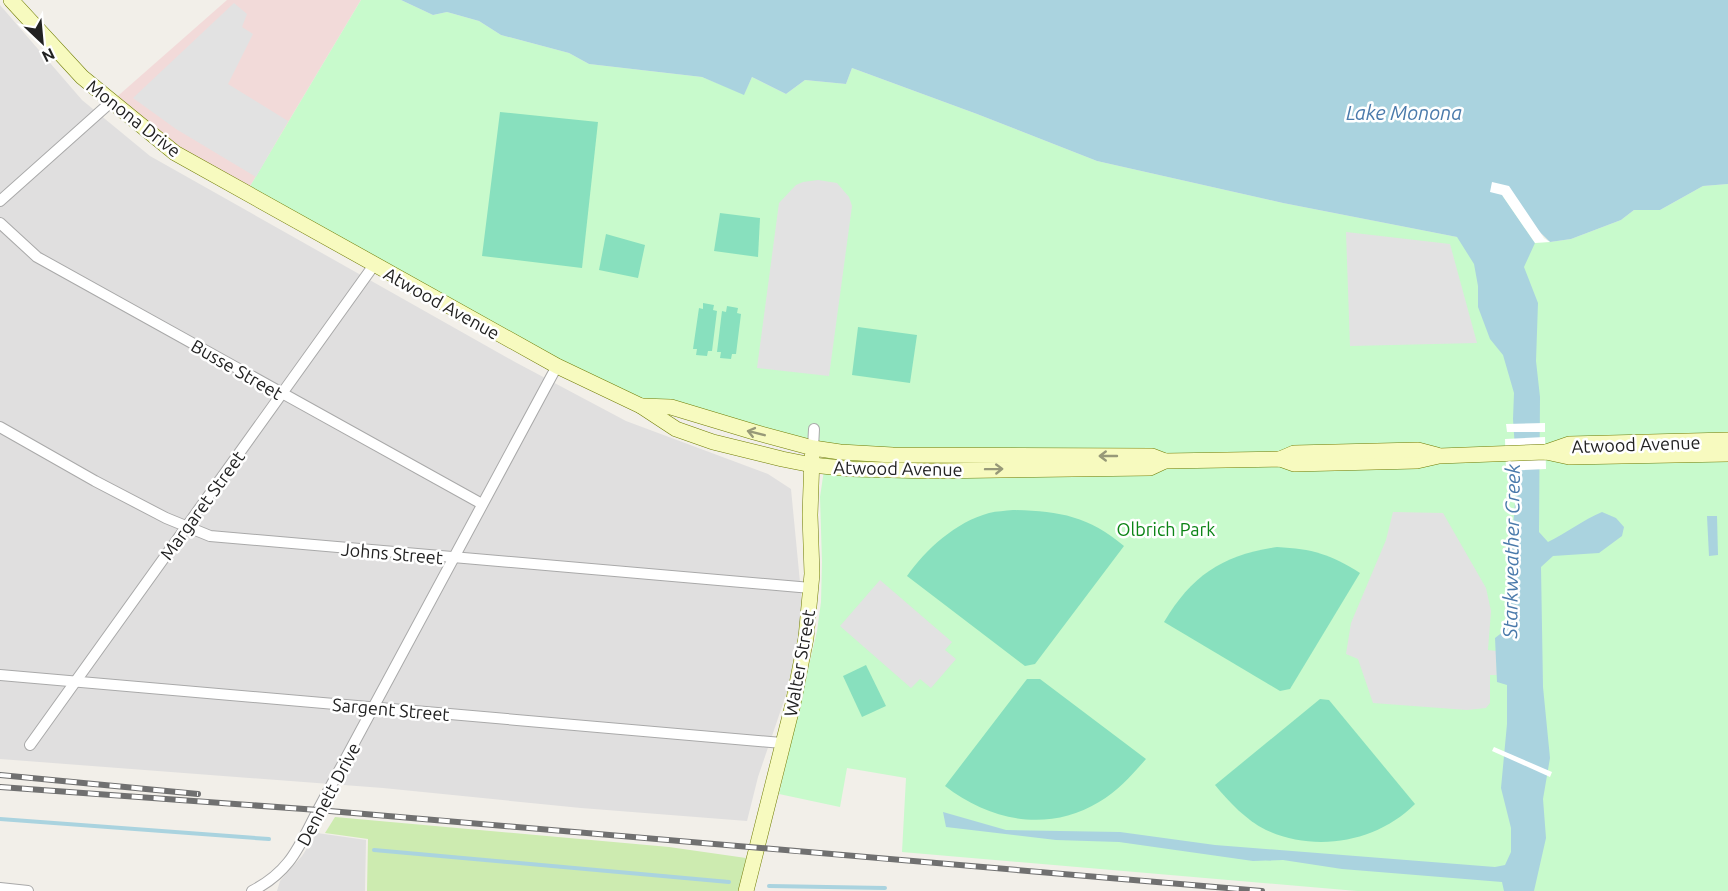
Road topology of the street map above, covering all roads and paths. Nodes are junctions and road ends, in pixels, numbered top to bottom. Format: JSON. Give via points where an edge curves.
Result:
{"nodes":[{"id":1,"x":11,"y":0,"type":"edge"},
{"id":2,"x":111,"y":102,"type":"junction"},
{"id":3,"x":246,"y":193,"type":"joint"},
{"id":4,"x":0,"y":201,"type":"edge"},
{"id":5,"x":0,"y":223,"type":"edge"},
{"id":6,"x":374,"y":265,"type":"junction"},
{"id":7,"x":557,"y":366,"type":"junction"},
{"id":8,"x":282,"y":395,"type":"junction"},
{"id":9,"x":641,"y":406,"type":"junction"},
{"id":10,"x":0,"y":427,"type":"edge"},
{"id":11,"x":814,"y":429,"type":"dead end"},
{"id":12,"x":1728,"y":440,"type":"edge"},
{"id":13,"x":813,"y":448,"type":"junction"},
{"id":14,"x":1546,"y":453,"type":"junction"},
{"id":15,"x":1728,"y":454,"type":"edge"},
{"id":16,"x":1165,"y":462,"type":"junction"},
{"id":17,"x":812,"y":465,"type":"junction"},
{"id":18,"x":482,"y":504,"type":"junction"},
{"id":19,"x":186,"y":528,"type":"junction"},
{"id":20,"x":453,"y":558,"type":"junction"},
{"id":21,"x":811,"y":588,"type":"junction"},
{"id":22,"x":0,"y":675,"type":"edge"},
{"id":23,"x":77,"y":681,"type":"junction"},
{"id":24,"x":374,"y":707,"type":"junction"},
{"id":25,"x":782,"y":743,"type":"junction"},
{"id":26,"x":30,"y":745,"type":"dead end"},
{"id":27,"x":0,"y":888,"type":"edge"},
{"id":28,"x":28,"y":891,"type":"edge"},
{"id":29,"x":252,"y":891,"type":"edge"},
{"id":30,"x":746,"y":891,"type":"edge"}],
"edges":[{"from":1,"to":2,"type":"street","name":"Monona Drive","via":[[82,77]]},
{"from":2,"to":3,"type":"street","name":"Monona Drive","via":[[175,153]]},
{"from":2,"to":4,"type":"street"},
{"from":3,"to":6,"type":"street","name":"Atwood Avenue"},
{"from":5,"to":8,"type":"street","name":"Busse Street","via":[[37,257]]},
{"from":6,"to":7,"type":"street","name":"Atwood Avenue"},
{"from":6,"to":8,"type":"street","name":"Margaret Street"},
{"from":7,"to":9,"type":"street","name":"Atwood Avenue"},
{"from":7,"to":18,"type":"street","name":"Dennett Drive"},
{"from":8,"to":18,"type":"street","name":"Busse Street"},
{"from":8,"to":19,"type":"street","name":"Margaret Street"},
{"from":13,"to":9,"type":"street","name":"Atwood Avenue","one_way":true,"via":[[671,407]]},
{"from":9,"to":17,"type":"street","name":"Atwood Avenue","via":[[676,429],[746,451]]},
{"from":10,"to":19,"type":"street","name":"Johns Street"},
{"from":11,"to":13,"type":"street","name":"Walter Street"},
{"from":12,"to":14,"type":"street","name":"Atwood Avenue","via":[[1569,444]]},
{"from":16,"to":13,"type":"street","name":"Atwood Avenue","one_way":true,"via":[[1152,456],[893,455]]},
{"from":13,"to":17,"type":"street","name":"Walter Street"},
{"from":14,"to":15,"type":"street","name":"Atwood Avenue","via":[[1569,457]]},
{"from":14,"to":16,"type":"street","name":"Atwood Avenue","via":[[1294,464],[1280,459]]},
{"from":17,"to":16,"type":"street","name":"Atwood Avenue","one_way":true,"via":[[931,471],[1150,468]]},
{"from":17,"to":21,"type":"street","name":"Walter Street"},
{"from":18,"to":20,"type":"street","name":"Dennett Drive"},
{"from":19,"to":20,"type":"street","name":"Johns Street","via":[[210,536]]},
{"from":19,"to":23,"type":"street","name":"Margaret Street"},
{"from":20,"to":21,"type":"street","name":"Johns Street"},
{"from":20,"to":24,"type":"street","name":"Dennett Drive"},
{"from":21,"to":25,"type":"street","name":"Walter Street","via":[[803,656]]},
{"from":22,"to":23,"type":"street","name":"Sargent Street"},
{"from":23,"to":24,"type":"street","name":"Sargent Street"},
{"from":23,"to":26,"type":"street","name":"Margaret Street"},
{"from":24,"to":25,"type":"street","name":"Sargent Street"},
{"from":24,"to":29,"type":"street","name":"Dennett Drive","via":[[296,854],[276,875]]},
{"from":25,"to":30,"type":"street","name":"Walter Street"},
{"from":27,"to":28,"type":"street"}]}
